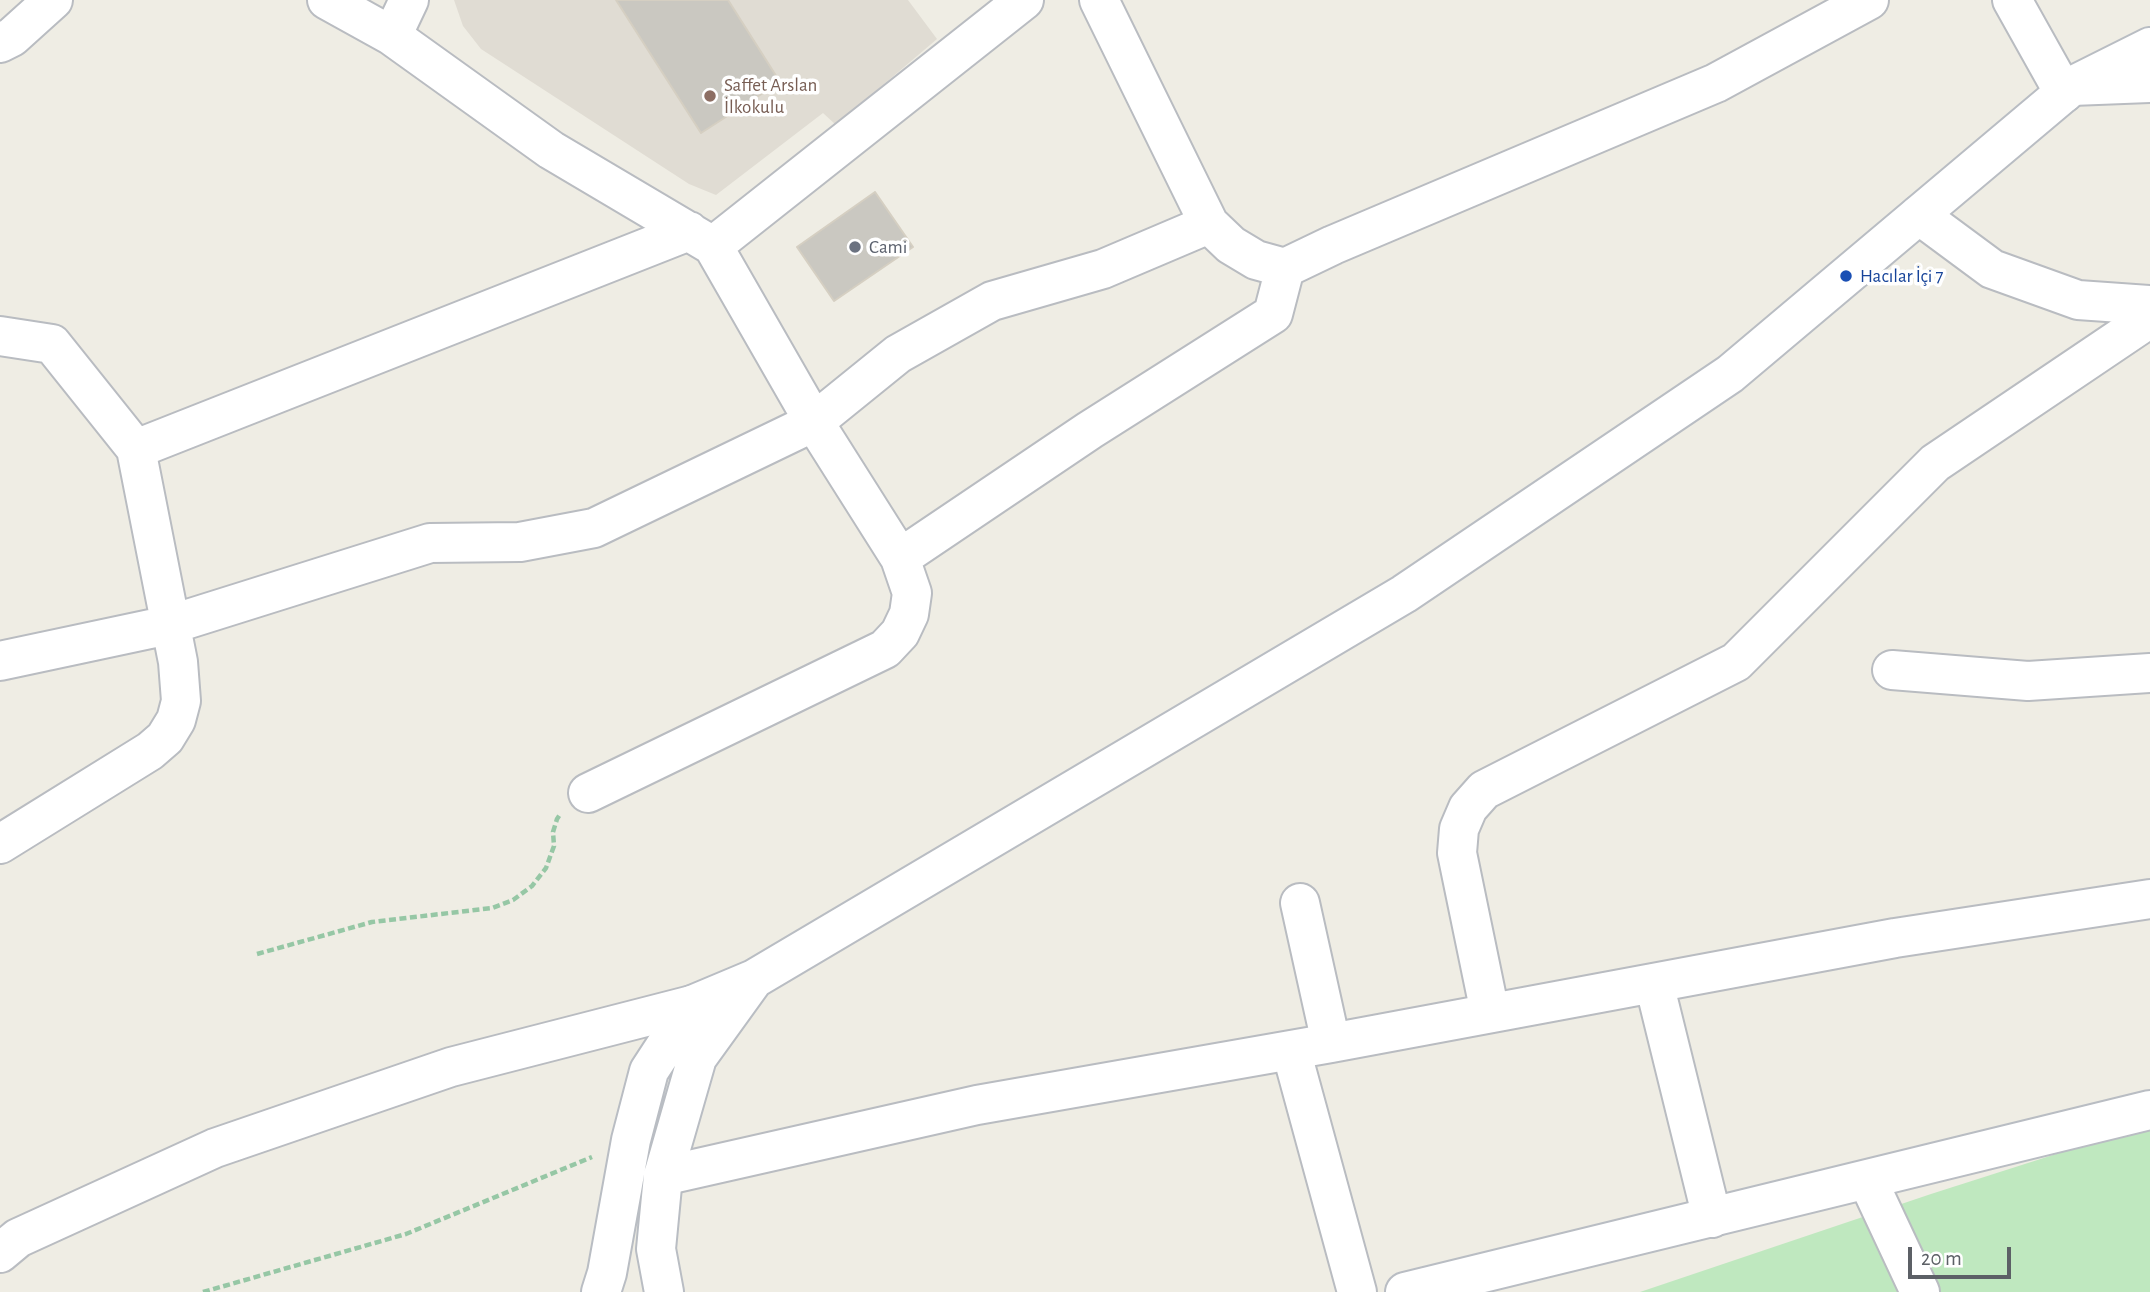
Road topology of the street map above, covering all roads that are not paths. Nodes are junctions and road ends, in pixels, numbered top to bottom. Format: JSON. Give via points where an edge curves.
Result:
{"nodes":[{"id":1,"x":53,"y":0,"type":"edge"},
{"id":2,"x":327,"y":0,"type":"edge"},
{"id":3,"x":409,"y":0,"type":"edge"},
{"id":4,"x":1024,"y":0,"type":"edge"},
{"id":5,"x":1099,"y":0,"type":"edge"},
{"id":6,"x":1869,"y":0,"type":"edge"},
{"id":7,"x":2012,"y":0,"type":"edge"},
{"id":8,"x":392,"y":36,"type":"junction"},
{"id":9,"x":0,"y":43,"type":"edge"},
{"id":10,"x":2150,"y":47,"type":"edge"},
{"id":11,"x":2150,"y":83,"type":"edge"},
{"id":12,"x":2068,"y":89,"type":"junction"},
{"id":13,"x":1919,"y":215,"type":"junction"},
{"id":14,"x":1209,"y":223,"type":"junction"},
{"id":15,"x":701,"y":238,"type":"junction"},
{"id":16,"x":1285,"y":268,"type":"junction"},
{"id":17,"x":2150,"y":305,"type":"edge"},
{"id":18,"x":2150,"y":318,"type":"edge"},
{"id":19,"x":9,"y":332,"type":"edge"},
{"id":20,"x":814,"y":422,"type":"junction"},
{"id":21,"x":136,"y":449,"type":"junction"},
{"id":22,"x":900,"y":558,"type":"junction"},
{"id":23,"x":169,"y":625,"type":"junction"},
{"id":24,"x":0,"y":661,"type":"edge"},
{"id":25,"x":1892,"y":670,"type":"dead end"},
{"id":26,"x":2150,"y":673,"type":"edge"},
{"id":27,"x":588,"y":793,"type":"road end"},
{"id":28,"x":0,"y":844,"type":"edge"},
{"id":29,"x":2150,"y":899,"type":"edge"},
{"id":30,"x":1300,"y":903,"type":"dead end"},
{"id":31,"x":754,"y":979,"type":"junction"},
{"id":32,"x":1654,"y":983,"type":"junction"},
{"id":33,"x":692,"y":1005,"type":"junction"},
{"id":34,"x":1490,"y":1013,"type":"junction"},
{"id":35,"x":1331,"y":1043,"type":"junction"},
{"id":36,"x":1291,"y":1050,"type":"junction"},
{"id":37,"x":2150,"y":1110,"type":"edge"},
{"id":38,"x":663,"y":1175,"type":"junction"},
{"id":39,"x":1868,"y":1181,"type":"junction"},
{"id":40,"x":1712,"y":1218,"type":"junction"},
{"id":41,"x":0,"y":1253,"type":"edge"},
{"id":42,"x":601,"y":1292,"type":"edge"},
{"id":43,"x":664,"y":1292,"type":"edge"},
{"id":44,"x":1357,"y":1292,"type":"edge"},
{"id":45,"x":1405,"y":1292,"type":"edge"},
{"id":46,"x":1920,"y":1292,"type":"edge"}],
"edges":[{"from":1,"to":9,"type":"street"},
{"from":2,"to":8,"type":"street"},
{"from":3,"to":8,"type":"street"},
{"from":4,"to":15,"type":"street"},
{"from":5,"to":14,"type":"street"},
{"from":6,"to":16,"type":"street","via":[[1716,83]]},
{"from":7,"to":12,"type":"street"},
{"from":8,"to":15,"type":"street","via":[[551,150]]},
{"from":10,"to":12,"type":"street"},
{"from":11,"to":12,"type":"street"},
{"from":12,"to":13,"type":"street"},
{"from":13,"to":17,"type":"street","via":[[1992,269],[2078,300]]},
{"from":13,"to":31,"type":"street","via":[[1730,374],[1404,594]]},
{"from":14,"to":16,"type":"street","via":[[1231,245],[1256,260]]},
{"from":14,"to":20,"type":"street","via":[[1103,269],[992,300],[898,354]]},
{"from":15,"to":20,"type":"street"},
{"from":15,"to":21,"type":"street"},
{"from":16,"to":22,"type":"street","via":[[1273,314]]},
{"from":18,"to":34,"type":"street","via":[[1935,463],[1736,662],[1484,790],[1468,808],[1459,829],[1457,853]]},
{"from":19,"to":21,"type":"street","via":[[52,344]]},
{"from":20,"to":22,"type":"street"},
{"from":20,"to":23,"type":"street","via":[[594,528],[520,542],[430,543]]},
{"from":21,"to":23,"type":"street"},
{"from":22,"to":27,"type":"street","via":[[912,593],[909,614],[900,634],[885,649]]},
{"from":23,"to":24,"type":"street"},
{"from":23,"to":28,"type":"street","via":[[181,701],[165,738]]},
{"from":25,"to":26,"type":"street","via":[[2028,681]]},
{"from":29,"to":32,"type":"street","via":[[1895,938]]},
{"from":30,"to":35,"type":"street"},
{"from":31,"to":33,"type":"street"},
{"from":31,"to":38,"type":"street","via":[[697,1058]]},
{"from":32,"to":34,"type":"street"},
{"from":32,"to":40,"type":"street"},
{"from":33,"to":41,"type":"street","via":[[450,1067],[215,1148],[18,1238]]},
{"from":33,"to":42,"type":"street","via":[[649,1071]]},
{"from":34,"to":35,"type":"street"},
{"from":35,"to":36,"type":"street"},
{"from":36,"to":38,"type":"street","via":[[977,1105]]},
{"from":36,"to":44,"type":"street"},
{"from":37,"to":39,"type":"street"},
{"from":38,"to":43,"type":"street","via":[[656,1249]]},
{"from":39,"to":40,"type":"street"},
{"from":39,"to":46,"type":"street"},
{"from":40,"to":45,"type":"street"}]}
